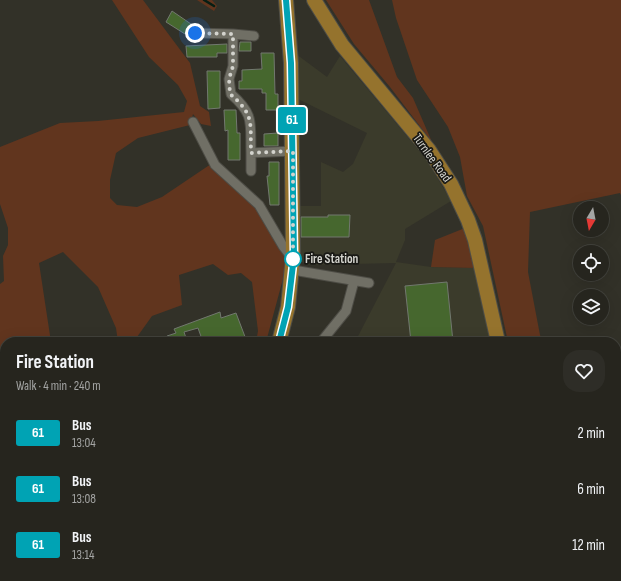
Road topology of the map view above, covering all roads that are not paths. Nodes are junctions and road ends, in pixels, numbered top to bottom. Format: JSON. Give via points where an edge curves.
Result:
{"nodes":[{"id":1,"x":286,"y":0,"type":"edge"},
{"id":2,"x":314,"y":0,"type":"edge"},
{"id":3,"x":195,"y":33,"type":"dead end"},
{"id":4,"x":233,"y":34,"type":"junction"},
{"id":5,"x":254,"y":36,"type":"dead end"},
{"id":6,"x":193,"y":122,"type":"dead end"},
{"id":7,"x":293,"y":151,"type":"junction"},
{"id":8,"x":251,"y":153,"type":"junction"},
{"id":9,"x":251,"y":171,"type":"dead end"},
{"id":10,"x":293,"y":263,"type":"junction"},
{"id":11,"x":354,"y":281,"type":"junction"},
{"id":12,"x":369,"y":283,"type":"dead end"},
{"id":13,"x":279,"y":337,"type":"edge"},
{"id":14,"x":325,"y":337,"type":"edge"},
{"id":15,"x":497,"y":337,"type":"edge"}],
"edges":[{"from":1,"to":7,"type":"main road","via":[[291,63]]},
{"from":2,"to":15,"type":"main road","name":"Turnlee Road","via":[[342,45],[429,150],[451,184],[475,240]]},
{"from":3,"to":4,"type":"street"},
{"from":4,"to":5,"type":"street"},
{"from":4,"to":8,"type":"street","via":[[230,94],[248,112]]},
{"from":6,"to":10,"type":"street","via":[[215,165],[259,205]]},
{"from":7,"to":8,"type":"street"},
{"from":7,"to":10,"type":"main road"},
{"from":8,"to":9,"type":"street"},
{"from":10,"to":11,"type":"street"},
{"from":10,"to":13,"type":"main road","via":[[288,307]]},
{"from":11,"to":12,"type":"street"},
{"from":11,"to":14,"type":"street","via":[[346,311]]}]}
